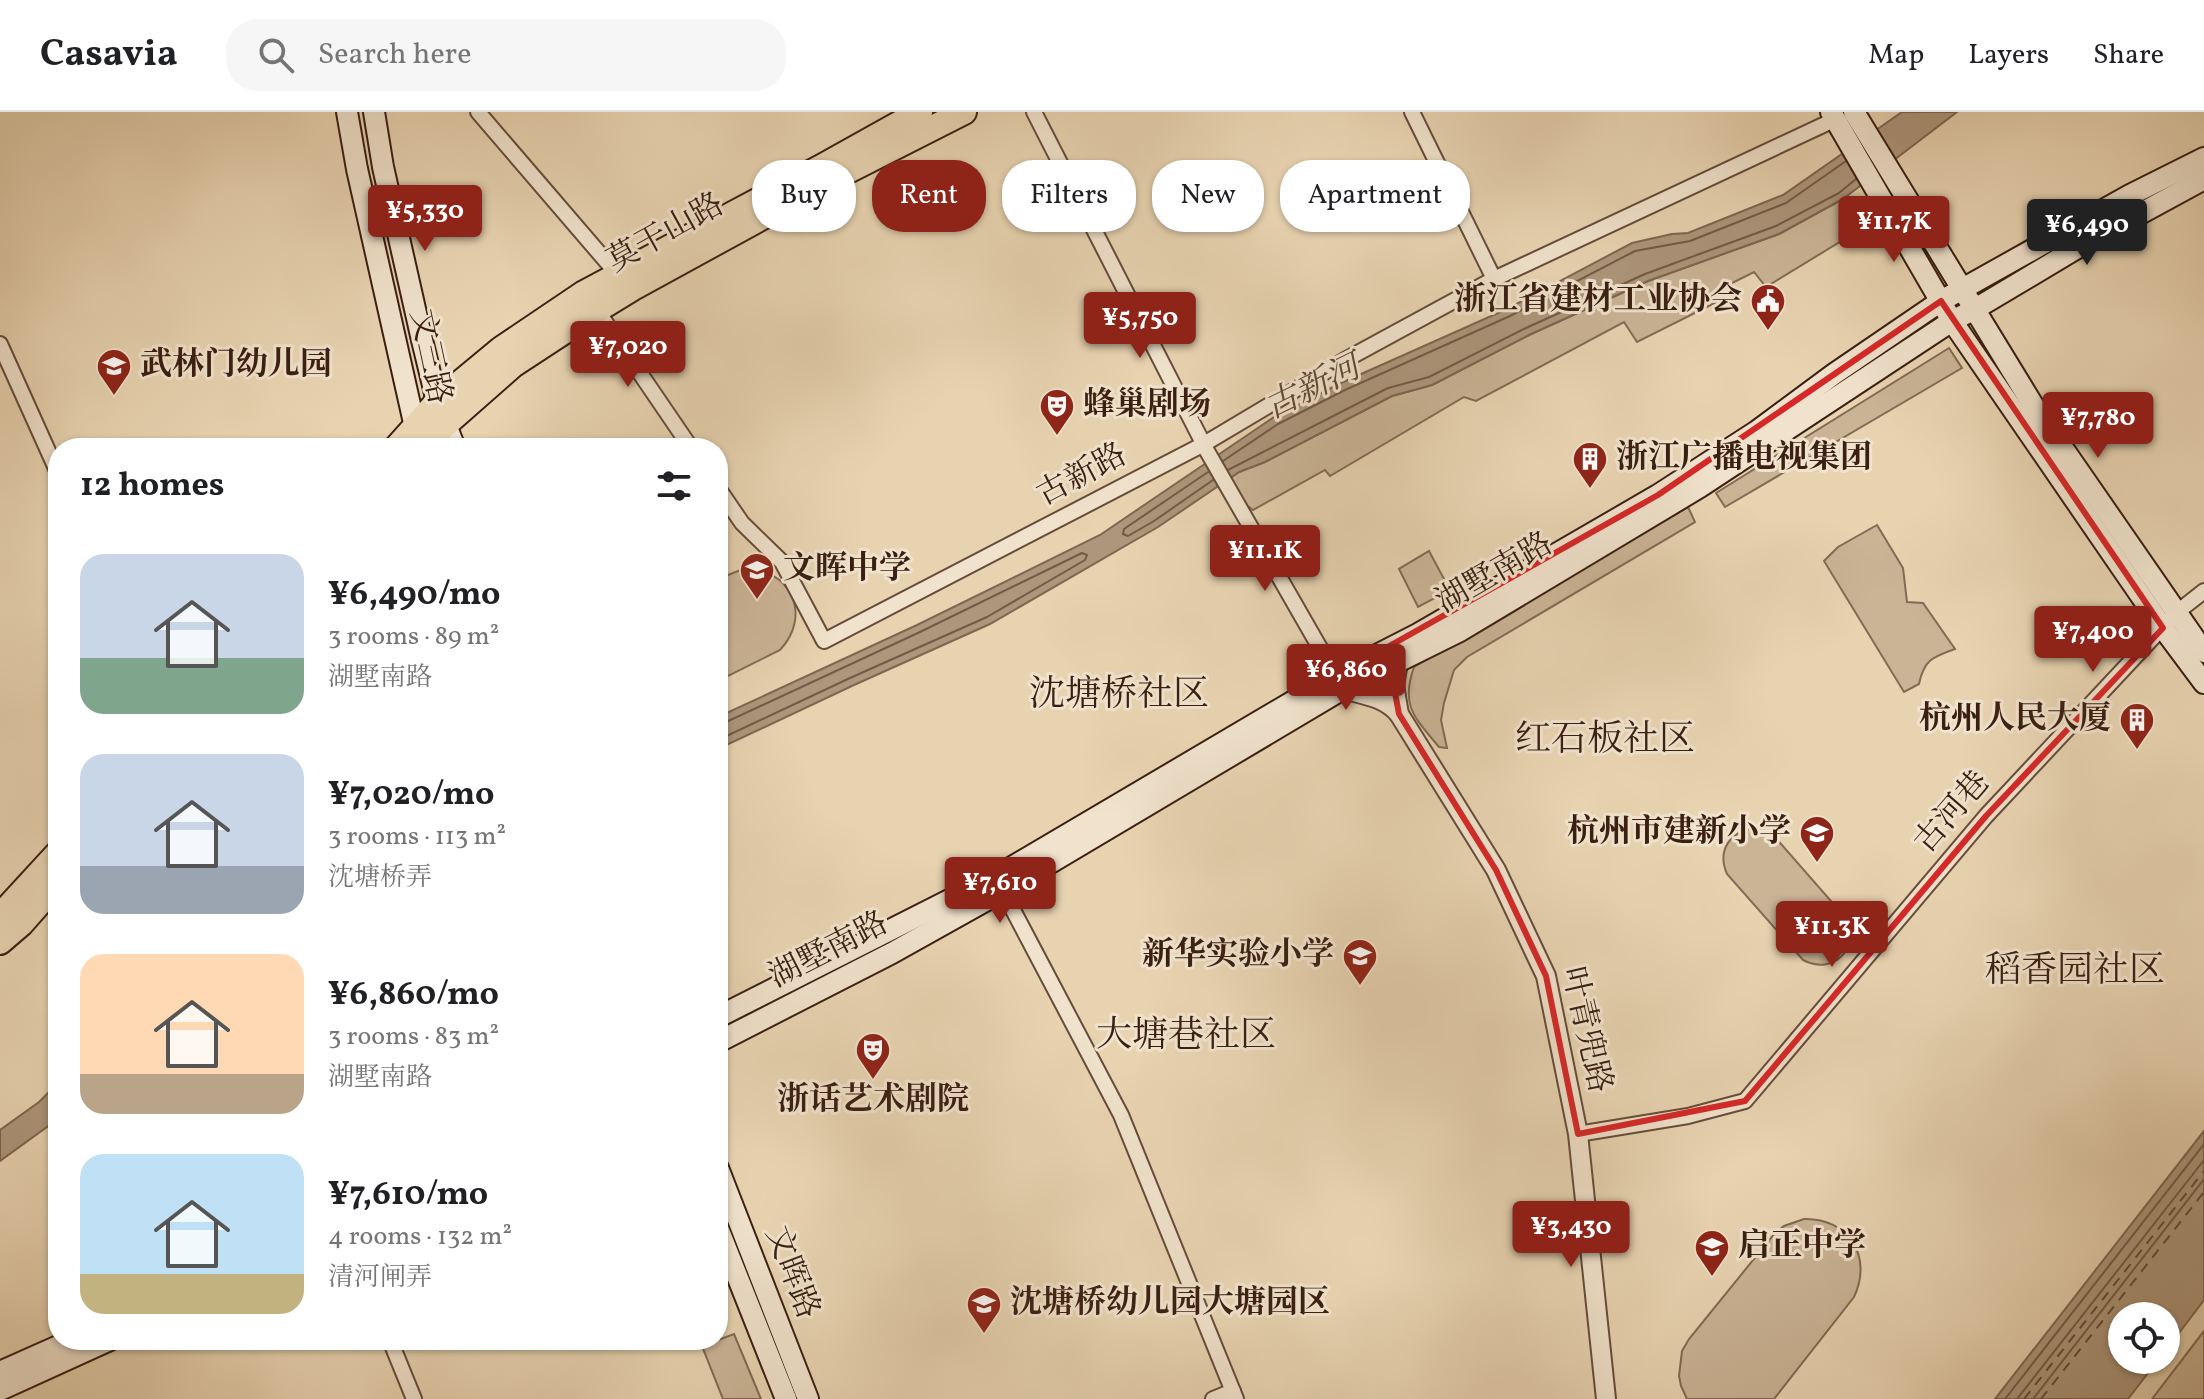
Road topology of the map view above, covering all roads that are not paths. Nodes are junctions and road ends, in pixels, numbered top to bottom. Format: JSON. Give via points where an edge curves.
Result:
{"nodes":[{"id":1,"x":347,"y":112,"type":"edge"},
{"id":2,"x":374,"y":112,"type":"edge"},
{"id":3,"x":478,"y":112,"type":"edge"},
{"id":4,"x":920,"y":112,"type":"edge"},
{"id":5,"x":964,"y":112,"type":"edge"},
{"id":6,"x":1034,"y":112,"type":"edge"},
{"id":7,"x":1412,"y":112,"type":"edge"},
{"id":8,"x":1847,"y":123,"type":"edge"},
{"id":9,"x":2204,"y":158,"type":"edge"},
{"id":10,"x":2204,"y":179,"type":"edge"},
{"id":11,"x":618,"y":275,"type":"junction"},
{"id":12,"x":1494,"y":279,"type":"junction"},
{"id":13,"x":1962,"y":289,"type":"junction"},
{"id":14,"x":1941,"y":301,"type":"junction"},
{"id":15,"x":1975,"y":309,"type":"junction"},
{"id":16,"x":597,"y":310,"type":"junction"},
{"id":17,"x":1952,"y":321,"type":"junction"},
{"id":18,"x":0,"y":344,"type":"edge"},
{"id":19,"x":442,"y":413,"type":"junction"},
{"id":20,"x":418,"y":438,"type":"edge"},
{"id":21,"x":421,"y":438,"type":"edge"},
{"id":22,"x":451,"y":438,"type":"edge"},
{"id":23,"x":684,"y":438,"type":"edge"},
{"id":24,"x":1205,"y":447,"type":"junction"},
{"id":25,"x":48,"y":451,"type":"edge"},
{"id":26,"x":728,"y":503,"type":"edge"},
{"id":27,"x":2204,"y":591,"type":"edge"},
{"id":28,"x":2170,"y":620,"type":"junction"},
{"id":29,"x":2204,"y":652,"type":"edge"},
{"id":30,"x":1398,"y":663,"type":"junction"},
{"id":31,"x":1340,"y":682,"type":"junction"},
{"id":32,"x":2204,"y":683,"type":"edge"},
{"id":33,"x":1399,"y":714,"type":"junction"},
{"id":34,"x":48,"y":864,"type":"edge"},
{"id":35,"x":1003,"y":891,"type":"junction"},
{"id":36,"x":48,"y":893,"type":"edge"},
{"id":37,"x":0,"y":916,"type":"edge"},
{"id":38,"x":0,"y":942,"type":"edge"},
{"id":39,"x":728,"y":1012,"type":"edge"},
{"id":40,"x":728,"y":1037,"type":"edge"},
{"id":41,"x":1578,"y":1134,"type":"junction"},
{"id":42,"x":728,"y":1194,"type":"edge"},
{"id":43,"x":728,"y":1253,"type":"edge"},
{"id":44,"x":50,"y":1350,"type":"edge"},
{"id":45,"x":88,"y":1350,"type":"edge"},
{"id":46,"x":394,"y":1350,"type":"edge"},
{"id":47,"x":0,"y":1372,"type":"edge"},
{"id":48,"x":0,"y":1390,"type":"edge"},
{"id":49,"x":1235,"y":1395,"type":"edge"},
{"id":50,"x":414,"y":1399,"type":"edge"},
{"id":51,"x":786,"y":1399,"type":"edge"},
{"id":52,"x":808,"y":1399,"type":"edge"},
{"id":53,"x":1213,"y":1399,"type":"edge"},
{"id":54,"x":1606,"y":1399,"type":"edge"}],
"edges":[{"from":1,"to":20,"type":"main road","name":"文三路"},
{"from":2,"to":19,"type":"main road","name":"文三路"},
{"from":3,"to":11,"type":"street"},
{"from":4,"to":11,"type":"main road","name":"莫干山路"},
{"from":5,"to":16,"type":"main road","name":"莫干山路"},
{"from":6,"to":24,"type":"street"},
{"from":7,"to":12,"type":"street"},
{"from":8,"to":12,"type":"street","name":"古新路"},
{"from":8,"to":13,"type":"main road","via":[[1888,169]]},
{"from":8,"to":14,"type":"main road","via":[[1873,185]]},
{"from":9,"to":13,"type":"main road","name":"湖墅南路"},
{"from":10,"to":15,"type":"main road","name":"湖墅南路"},
{"from":11,"to":19,"type":"main road","name":"莫干山路","via":[[501,349]]},
{"from":12,"to":24,"type":"street","name":"古新路","via":[[1345,360]]},
{"from":13,"to":14,"type":"main road","name":"湖墅南路"},
{"from":13,"to":15,"type":"main road"},
{"from":14,"to":17,"type":"main road"},
{"from":14,"to":31,"type":"main road","name":"湖墅南路","via":[[1658,495]]},
{"from":15,"to":17,"type":"main road","name":"湖墅南路"},
{"from":15,"to":28,"type":"main road"},
{"from":16,"to":19,"type":"main road","name":"莫干山路"},
{"from":16,"to":23,"type":"street"},
{"from":17,"to":28,"type":"main road"},
{"from":17,"to":30,"type":"main road","name":"湖墅南路","via":[[1700,487]]},
{"from":18,"to":25,"type":"street"},
{"from":19,"to":21,"type":"main road","name":"莫干山路"},
{"from":19,"to":22,"type":"main road"},
{"from":24,"to":26,"type":"street","name":"古新路","via":[[824,641],[782,562]]},
{"from":24,"to":31,"type":"street"},
{"from":27,"to":28,"type":"street","name":"古河巷"},
{"from":28,"to":29,"type":"main road"},
{"from":28,"to":32,"type":"main road"},
{"from":28,"to":41,"type":"street","name":"古河巷","via":[[1986,816],[1745,1101]]},
{"from":30,"to":31,"type":"main road","name":"湖墅南路"},
{"from":30,"to":33,"type":"street","name":"叶青兜路","via":[[1394,685]]},
{"from":31,"to":33,"type":"street","via":[[1391,705]]},
{"from":31,"to":35,"type":"main road","name":"湖墅南路"},
{"from":31,"to":39,"type":"main road","name":"湖墅南路","via":[[995,877]]},
{"from":33,"to":41,"type":"street","name":"叶青兜路","via":[[1496,870],[1546,976]]},
{"from":34,"to":37,"type":"main road"},
{"from":35,"to":40,"type":"main road","name":"湖墅南路"},
{"from":35,"to":49,"type":"street","via":[[1121,1115]]},
{"from":36,"to":38,"type":"main road"},
{"from":41,"to":54,"type":"street","name":"叶青兜路"},
{"from":42,"to":52,"type":"main road","name":"文晖路"},
{"from":43,"to":51,"type":"main road","name":"文晖路"},
{"from":44,"to":47,"type":"main road"},
{"from":45,"to":48,"type":"main road"},
{"from":46,"to":50,"type":"street"},
{"from":49,"to":53,"type":"street"}]}
